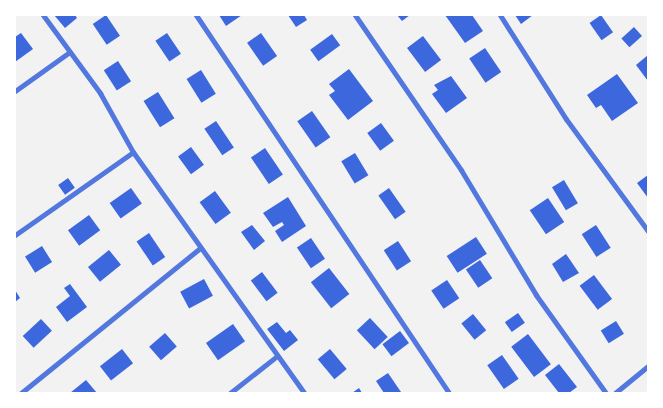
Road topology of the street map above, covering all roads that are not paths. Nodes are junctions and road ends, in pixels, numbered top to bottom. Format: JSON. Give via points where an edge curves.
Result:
{"nodes":[{"id":1,"x":43,"y":15,"type":"edge"},
{"id":2,"x":196,"y":15,"type":"edge"},
{"id":3,"x":355,"y":15,"type":"edge"},
{"id":4,"x":500,"y":15,"type":"edge"},
{"id":5,"x":68,"y":53,"type":"junction"},
{"id":6,"x":15,"y":91,"type":"edge"},
{"id":7,"x":133,"y":152,"type":"junction"},
{"id":8,"x":648,"y":231,"type":"edge"},
{"id":9,"x":15,"y":235,"type":"edge"},
{"id":10,"x":200,"y":248,"type":"junction"},
{"id":11,"x":276,"y":356,"type":"junction"},
{"id":12,"x":648,"y":366,"type":"edge"},
{"id":13,"x":20,"y":393,"type":"edge"},
{"id":14,"x":230,"y":393,"type":"edge"},
{"id":15,"x":304,"y":393,"type":"edge"},
{"id":16,"x":449,"y":393,"type":"edge"},
{"id":17,"x":606,"y":393,"type":"edge"},
{"id":18,"x":615,"y":393,"type":"edge"}],
"edges":[{"from":1,"to":5,"type":"street"},
{"from":2,"to":16,"type":"street"},
{"from":3,"to":17,"type":"street","via":[[461,170],[536,295]]},
{"from":4,"to":8,"type":"street","via":[[566,119]]},
{"from":5,"to":6,"type":"street"},
{"from":5,"to":7,"type":"street","via":[[100,93]]},
{"from":7,"to":9,"type":"street"},
{"from":7,"to":10,"type":"street"},
{"from":10,"to":11,"type":"street"},
{"from":10,"to":13,"type":"street"},
{"from":11,"to":14,"type":"street"},
{"from":11,"to":15,"type":"street"},
{"from":12,"to":18,"type":"street"}]}
